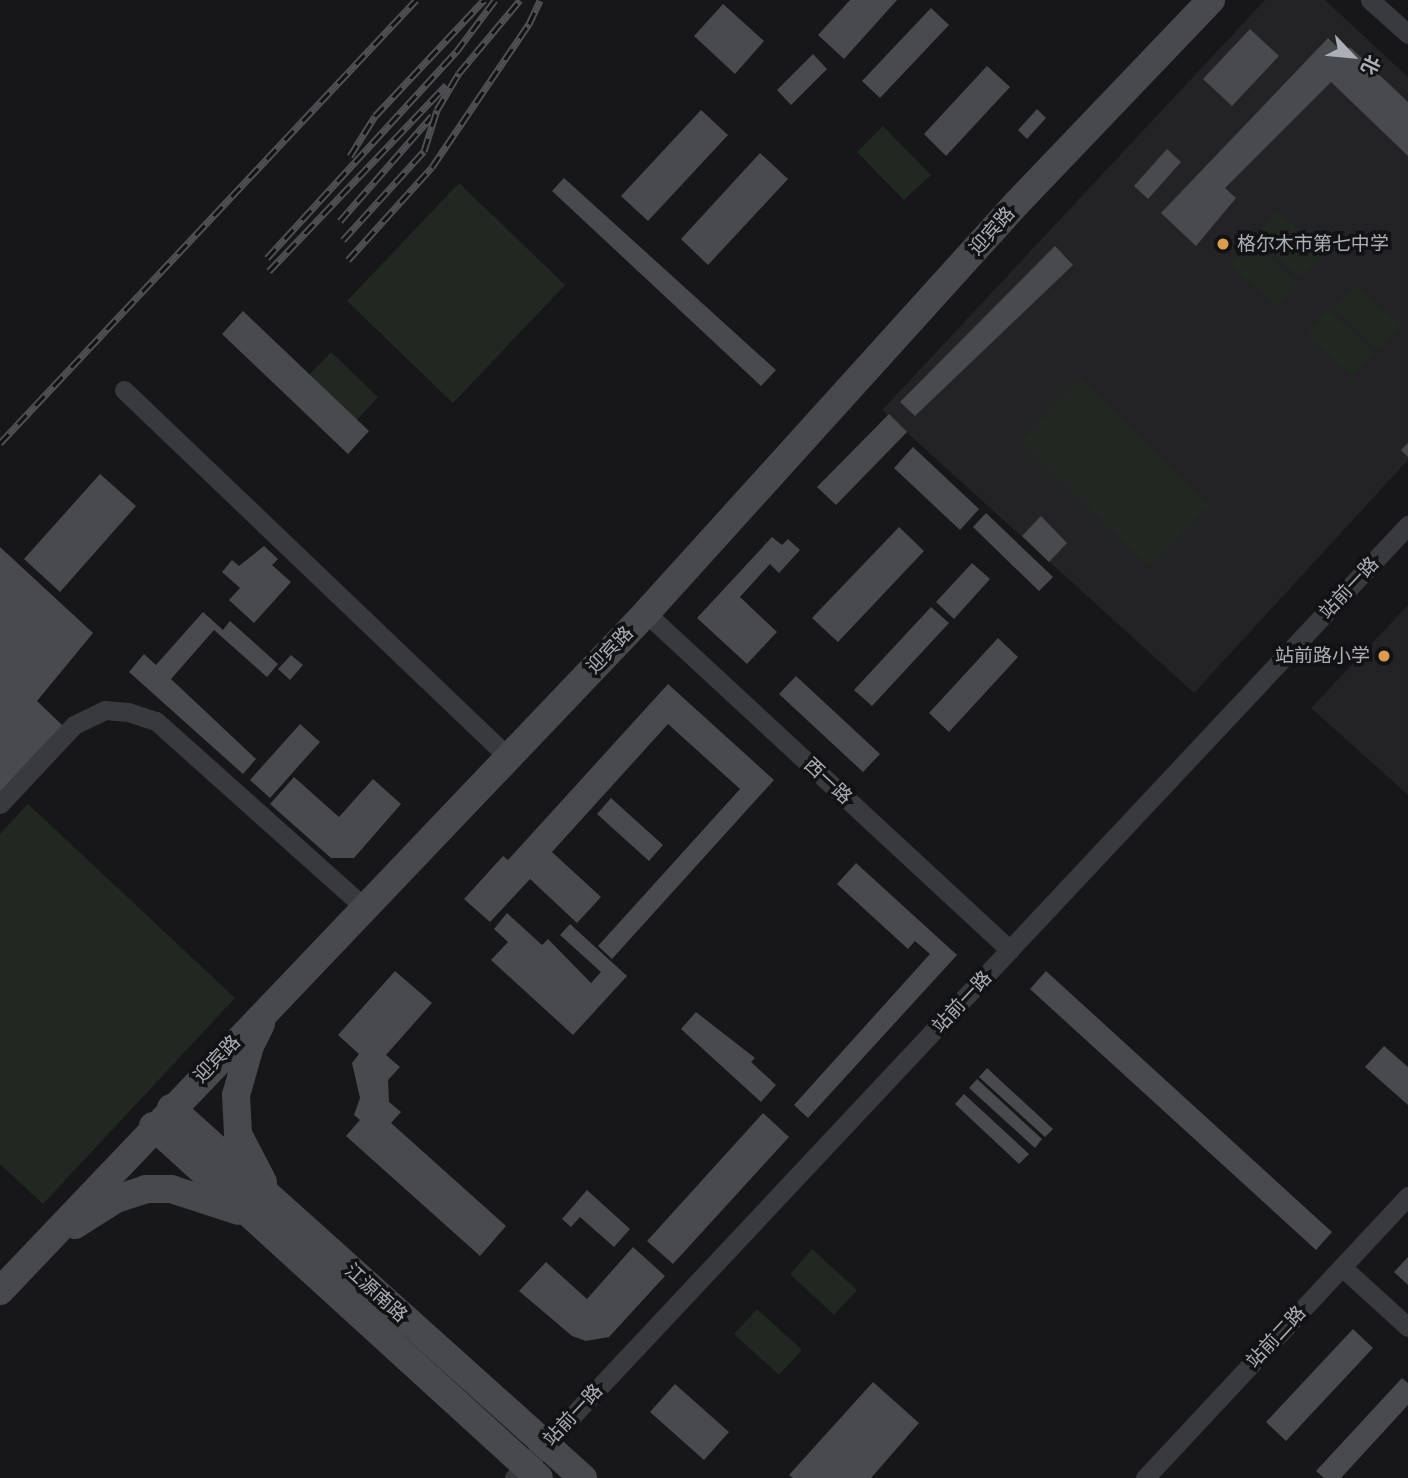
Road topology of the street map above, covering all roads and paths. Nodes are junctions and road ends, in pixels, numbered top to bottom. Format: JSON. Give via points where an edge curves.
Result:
{"nodes":[{"id":1,"x":1211,"y":0,"type":"edge"},
{"id":2,"x":1370,"y":0,"type":"edge"},
{"id":3,"x":1408,"y":34,"type":"edge"},
{"id":4,"x":124,"y":390,"type":"dead end"},
{"id":5,"x":1408,"y":525,"type":"edge"},
{"id":6,"x":646,"y":613,"type":"junction"},
{"id":7,"x":508,"y":757,"type":"junction"},
{"id":8,"x":0,"y":804,"type":"edge"},
{"id":9,"x":364,"y":906,"type":"junction"},
{"id":10,"x":1010,"y":950,"type":"junction"},
{"id":11,"x":274,"y":1000,"type":"junction"},
{"id":12,"x":162,"y":1117,"type":"junction"},
{"id":13,"x":1408,"y":1196,"type":"edge"},
{"id":14,"x":262,"y":1208,"type":"junction"},
{"id":15,"x":38,"y":1251,"type":"junction"},
{"id":16,"x":1342,"y":1267,"type":"junction"},
{"id":17,"x":0,"y":1292,"type":"edge"},
{"id":18,"x":1408,"y":1327,"type":"edge"},
{"id":19,"x":545,"y":1445,"type":"junction"},
{"id":20,"x":527,"y":1474,"type":"edge"},
{"id":21,"x":583,"y":1478,"type":"edge"},
{"id":22,"x":1144,"y":1478,"type":"edge"}],
"edges":[{"from":1,"to":6,"type":"main road","name":"迎宾路","via":[[1017,203]]},
{"from":2,"to":3,"type":"street"},
{"from":4,"to":7,"type":"street"},
{"from":5,"to":10,"type":"street","name":"站前一路"},
{"from":6,"to":7,"type":"main road","name":"迎宾路"},
{"from":6,"to":10,"type":"street","name":"西一路"},
{"from":7,"to":9,"type":"main road","name":"迎宾路"},
{"from":8,"to":9,"type":"street","via":[[74,725],[106,710],[156,722]]},
{"from":9,"to":11,"type":"main road","name":"迎宾路"},
{"from":10,"to":19,"type":"street","name":"站前一路"},
{"from":11,"to":12,"type":"main road","name":"迎宾路"},
{"from":11,"to":14,"type":"main road","via":[[250,1046],[236,1095],[237,1134]]},
{"from":12,"to":14,"type":"main road","name":"江源南路"},
{"from":12,"to":15,"type":"main road","name":"迎宾路"},
{"from":13,"to":16,"type":"street","name":"站前二路"},
{"from":14,"to":15,"type":"main road","via":[[171,1189],[146,1189],[116,1199]]},
{"from":14,"to":19,"type":"main road","name":"江源南路"},
{"from":14,"to":20,"type":"main road","name":"江源南路"},
{"from":15,"to":17,"type":"main road","name":"迎宾路"},
{"from":16,"to":18,"type":"street"},
{"from":16,"to":22,"type":"street","name":"站前二路"},
{"from":19,"to":20,"type":"street","name":"站前一路"},
{"from":19,"to":21,"type":"main road","name":"江源南路"}]}
